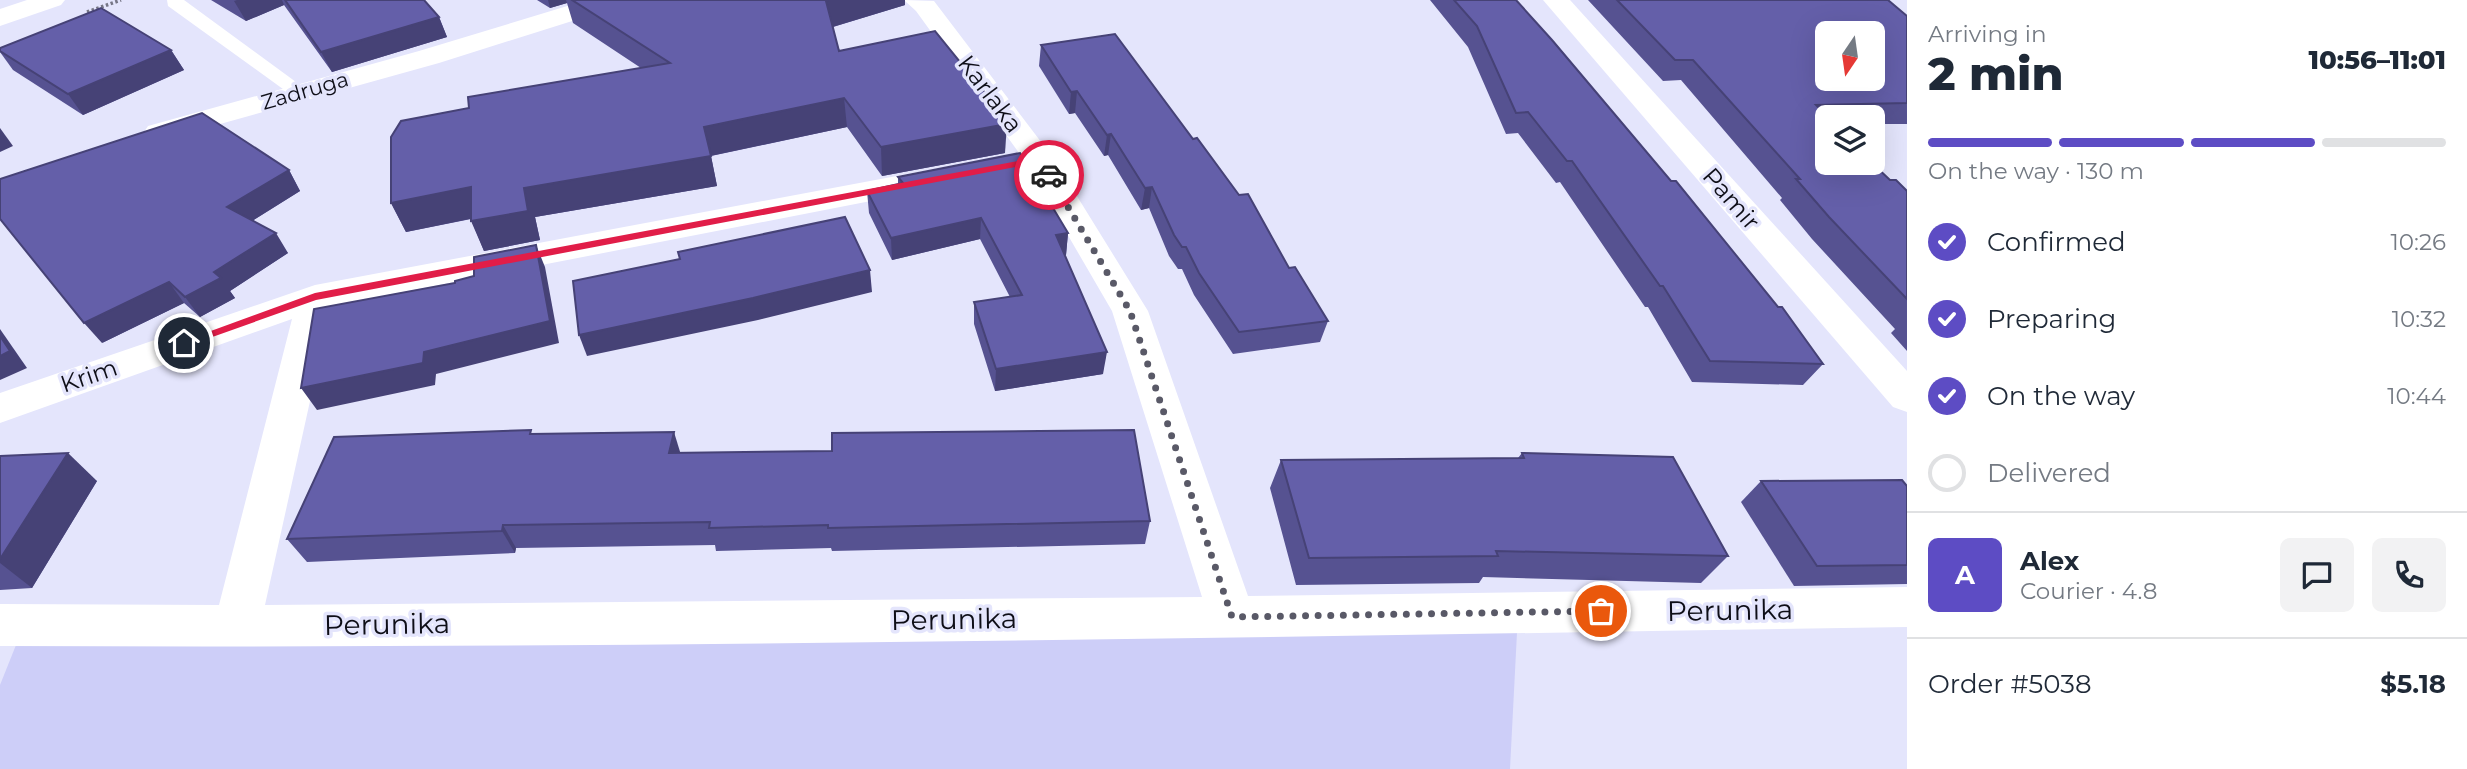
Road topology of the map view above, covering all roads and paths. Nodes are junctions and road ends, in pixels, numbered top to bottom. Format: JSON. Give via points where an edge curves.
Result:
{"nodes":[{"id":1,"x":52,"y":0,"type":"edge"},
{"id":2,"x":614,"y":0,"type":"edge"},
{"id":3,"x":1556,"y":0,"type":"edge"},
{"id":4,"x":175,"y":2,"type":"dead end"},
{"id":5,"x":931,"y":2,"type":"edge"},
{"id":6,"x":0,"y":18,"type":"edge"},
{"id":7,"x":301,"y":93,"type":"junction"},
{"id":8,"x":137,"y":140,"type":"edge"},
{"id":9,"x":1039,"y":159,"type":"junction"},
{"id":10,"x":315,"y":297,"type":"junction"},
{"id":11,"x":1907,"y":397,"type":"edge"},
{"id":12,"x":0,"y":408,"type":"edge"},
{"id":13,"x":1907,"y":607,"type":"edge"},
{"id":14,"x":1232,"y":617,"type":"junction"},
{"id":15,"x":0,"y":625,"type":"edge"},
{"id":16,"x":237,"y":626,"type":"junction"}],
"edges":[{"from":1,"to":6,"type":"street"},
{"from":2,"to":7,"type":"street","name":"Zadruga"},
{"from":3,"to":11,"type":"street","name":"Pamir"},
{"from":4,"to":7,"type":"lane"},
{"from":5,"to":9,"type":"street","name":"Karlaka"},
{"from":7,"to":8,"type":"street","name":"Zadruga"},
{"from":9,"to":10,"type":"street","name":"Krim"},
{"from":9,"to":14,"type":"street","name":"Karlaka","via":[[1130,311]]},
{"from":10,"to":12,"type":"street","name":"Krim"},
{"from":10,"to":16,"type":"street"},
{"from":13,"to":14,"type":"street","name":"Perunika"},
{"from":14,"to":16,"type":"street","name":"Perunika"},
{"from":15,"to":16,"type":"street","name":"Perunika"}]}
